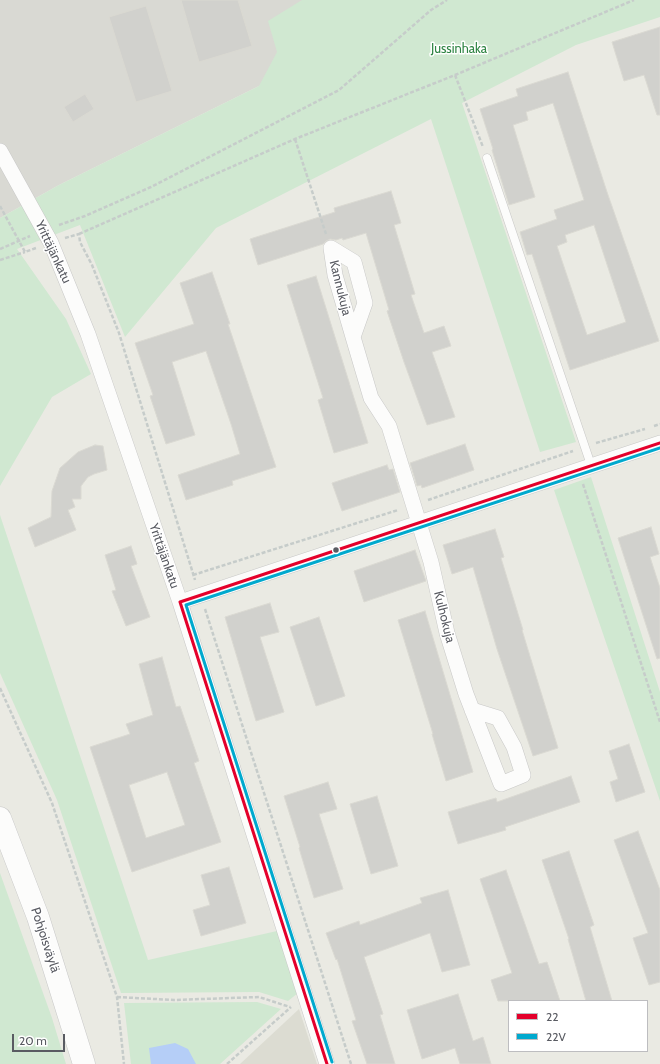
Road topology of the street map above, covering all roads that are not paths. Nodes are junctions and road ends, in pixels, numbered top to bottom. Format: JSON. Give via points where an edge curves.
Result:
{"nodes":[{"id":1,"x":0,"y":151,"type":"edge"},
{"id":2,"x":487,"y":158,"type":"road end"},
{"id":3,"x":353,"y":337,"type":"junction"},
{"id":4,"x":660,"y":443,"type":"edge"},
{"id":5,"x":585,"y":468,"type":"junction"},
{"id":6,"x":419,"y":523,"type":"junction"},
{"id":7,"x":180,"y":602,"type":"junction"},
{"id":8,"x":472,"y":710,"type":"junction"},
{"id":9,"x":0,"y":818,"type":"edge"},
{"id":10,"x":84,"y":1064,"type":"edge"},
{"id":11,"x":327,"y":1064,"type":"edge"}],
"edges":[{"from":1,"to":7,"type":"street","name":"Yrittäjänkatu","via":[[44,230],[88,334]]},
{"from":2,"to":5,"type":"lane"},
{"from":3,"to":3,"type":"street","name":"Kannukuja","via":[[365,303],[354,262],[331,248],[334,275]]},
{"from":3,"to":6,"type":"street","name":"Kannukuja","via":[[371,398],[388,426]]},
{"from":4,"to":5,"type":"street"},
{"from":5,"to":6,"type":"street"},
{"from":6,"to":7,"type":"street"},
{"from":6,"to":8,"type":"street","name":"Kulhokuja","via":[[431,562],[447,633]]},
{"from":7,"to":11,"type":"street","name":"Yrittäjänkatu"},
{"from":8,"to":8,"type":"street","name":"Kulhokuja","via":[[501,784],[523,775],[514,747],[498,718]]},
{"from":9,"to":10,"type":"street","name":"Pohjoisväylä","via":[[38,917]]}]}
